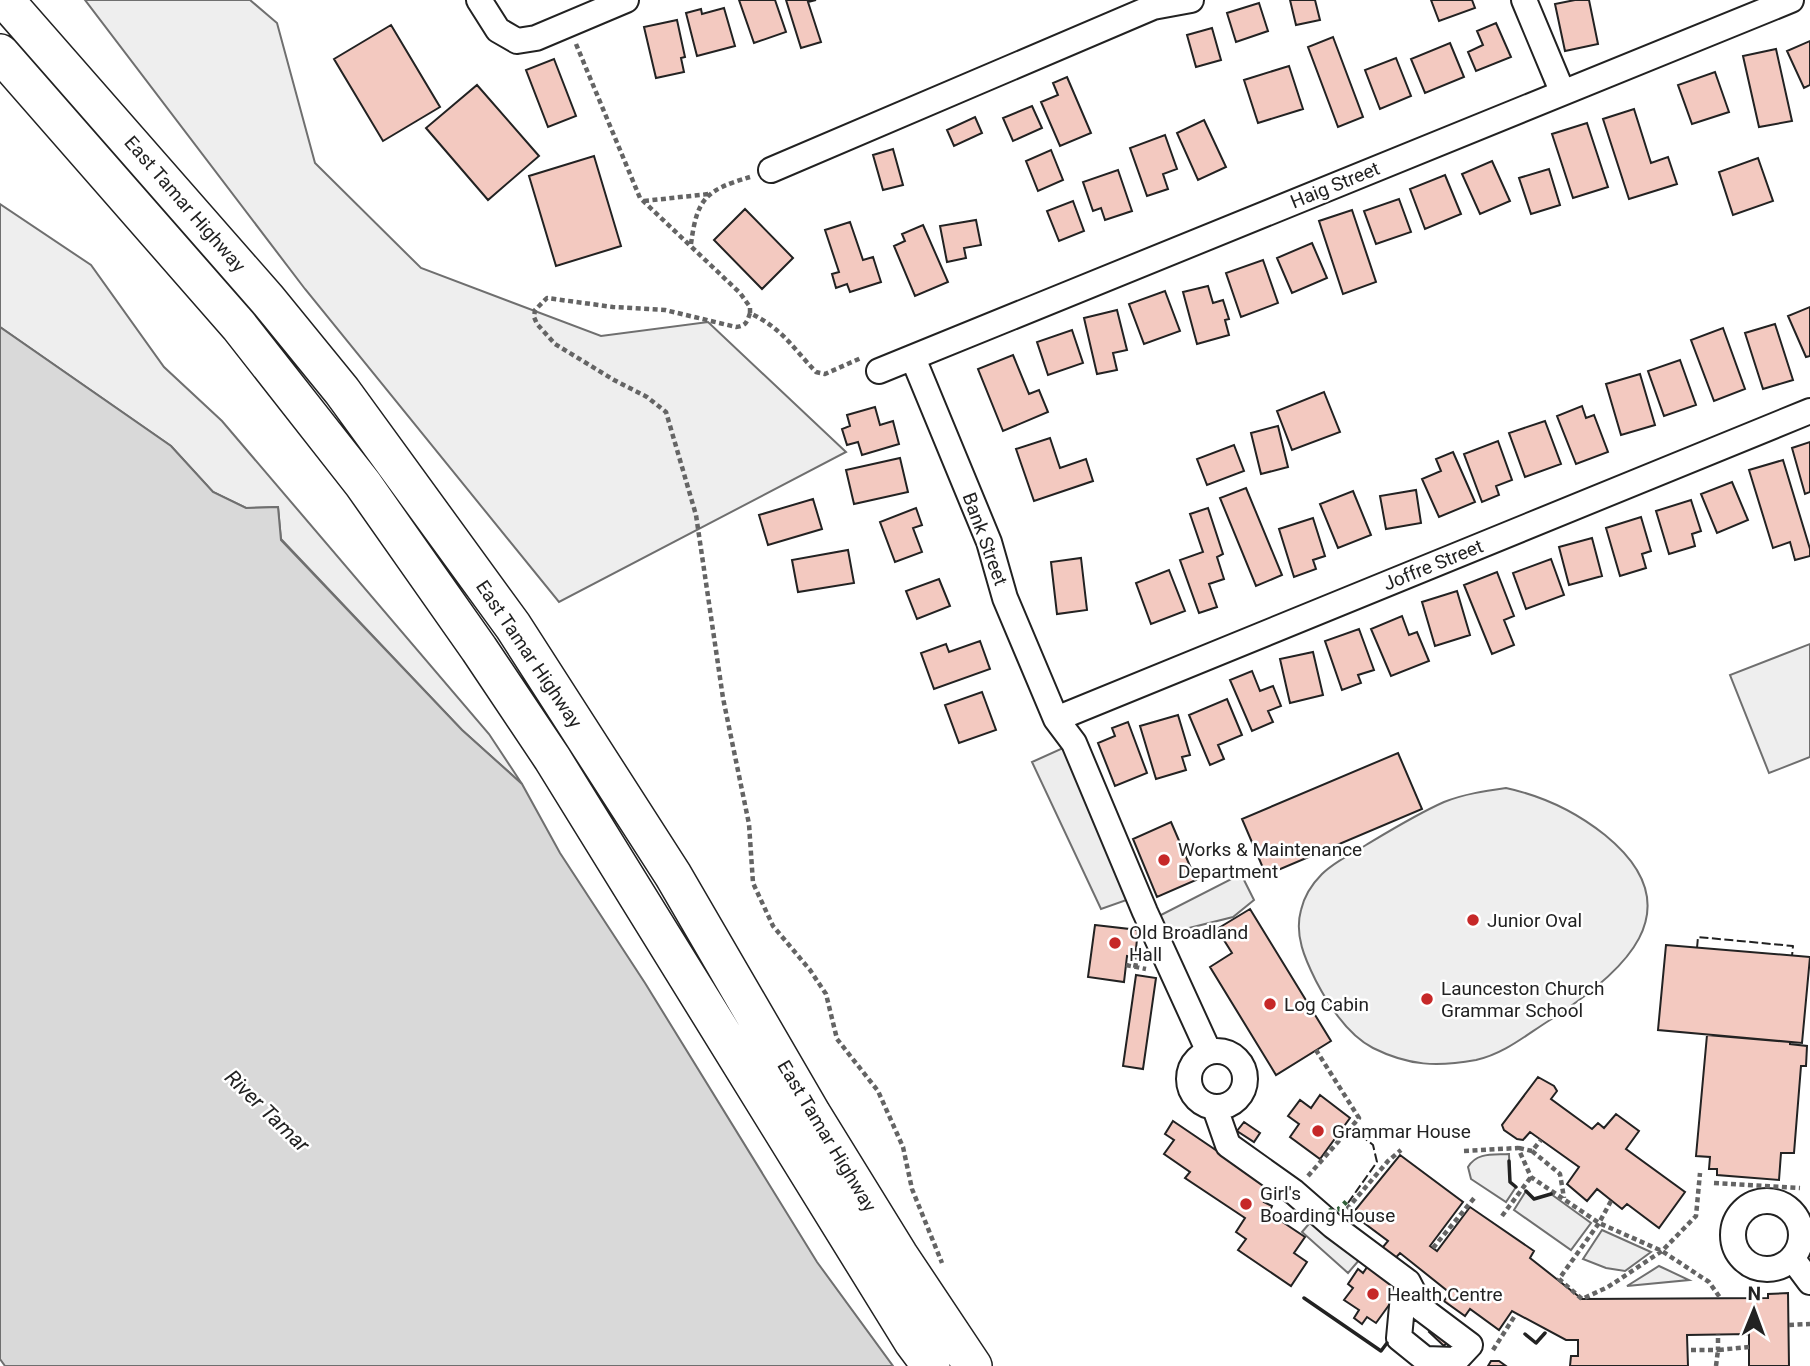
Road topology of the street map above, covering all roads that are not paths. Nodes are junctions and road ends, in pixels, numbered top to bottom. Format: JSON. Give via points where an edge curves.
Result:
{"nodes":[{"id":1,"x":5,"y":0,"type":"edge"},
{"id":2,"x":479,"y":0,"type":"edge"},
{"id":3,"x":626,"y":0,"type":"edge"},
{"id":4,"x":1191,"y":0,"type":"edge"},
{"id":5,"x":1524,"y":0,"type":"edge"},
{"id":6,"x":1791,"y":0,"type":"edge"},
{"id":7,"x":0,"y":53,"type":"edge"},
{"id":8,"x":1562,"y":91,"type":"junction"},
{"id":9,"x":771,"y":170,"type":"road end"},
{"id":10,"x":913,"y":358,"type":"junction"},
{"id":11,"x":876,"y":362,"type":"road end"},
{"id":12,"x":1810,"y":411,"type":"edge"},
{"id":13,"x":1056,"y":719,"type":"junction"},
{"id":14,"x":1209,"y":1052,"type":"junction"},
{"id":15,"x":1215,"y":1108,"type":"junction"},
{"id":16,"x":1792,"y":1258,"type":"dead end"},
{"id":17,"x":1408,"y":1282,"type":"dead end"},
{"id":18,"x":1810,"y":1282,"type":"edge"},
{"id":19,"x":931,"y":1366,"type":"edge"},
{"id":20,"x":973,"y":1366,"type":"edge"}],
"edges":[{"from":1,"to":20,"type":"highway","name":"East Tamar Highway","via":[[342,391],[513,626],[673,875],[899,1255]]},
{"from":2,"to":3,"type":"street","via":[[498,30],[517,41],[536,38]]},
{"from":4,"to":9,"type":"street","via":[[1153,7]]},
{"from":5,"to":8,"type":"street"},
{"from":6,"to":8,"type":"street","name":"Haig Street"},
{"from":7,"to":19,"type":"highway","name":"East Tamar Highway","via":[[239,326],[363,484],[552,758]]},
{"from":8,"to":10,"type":"street","name":"Haig Street"},
{"from":10,"to":11,"type":"street","name":"Haig Street"},
{"from":10,"to":13,"type":"street","name":"Bank Street"},
{"from":12,"to":13,"type":"street","name":"Joffre Street"},
{"from":13,"to":14,"type":"street","name":"Bank Street","via":[[1074,743]]},
{"from":14,"to":15,"type":"street","via":[[1195,1062],[1189,1078],[1193,1095]]},
{"from":14,"to":15,"type":"street","via":[[1235,1057],[1245,1081],[1232,1103]]},
{"from":15,"to":17,"type":"street","via":[[1228,1145]]},
{"from":16,"to":18,"type":"street"}]}
